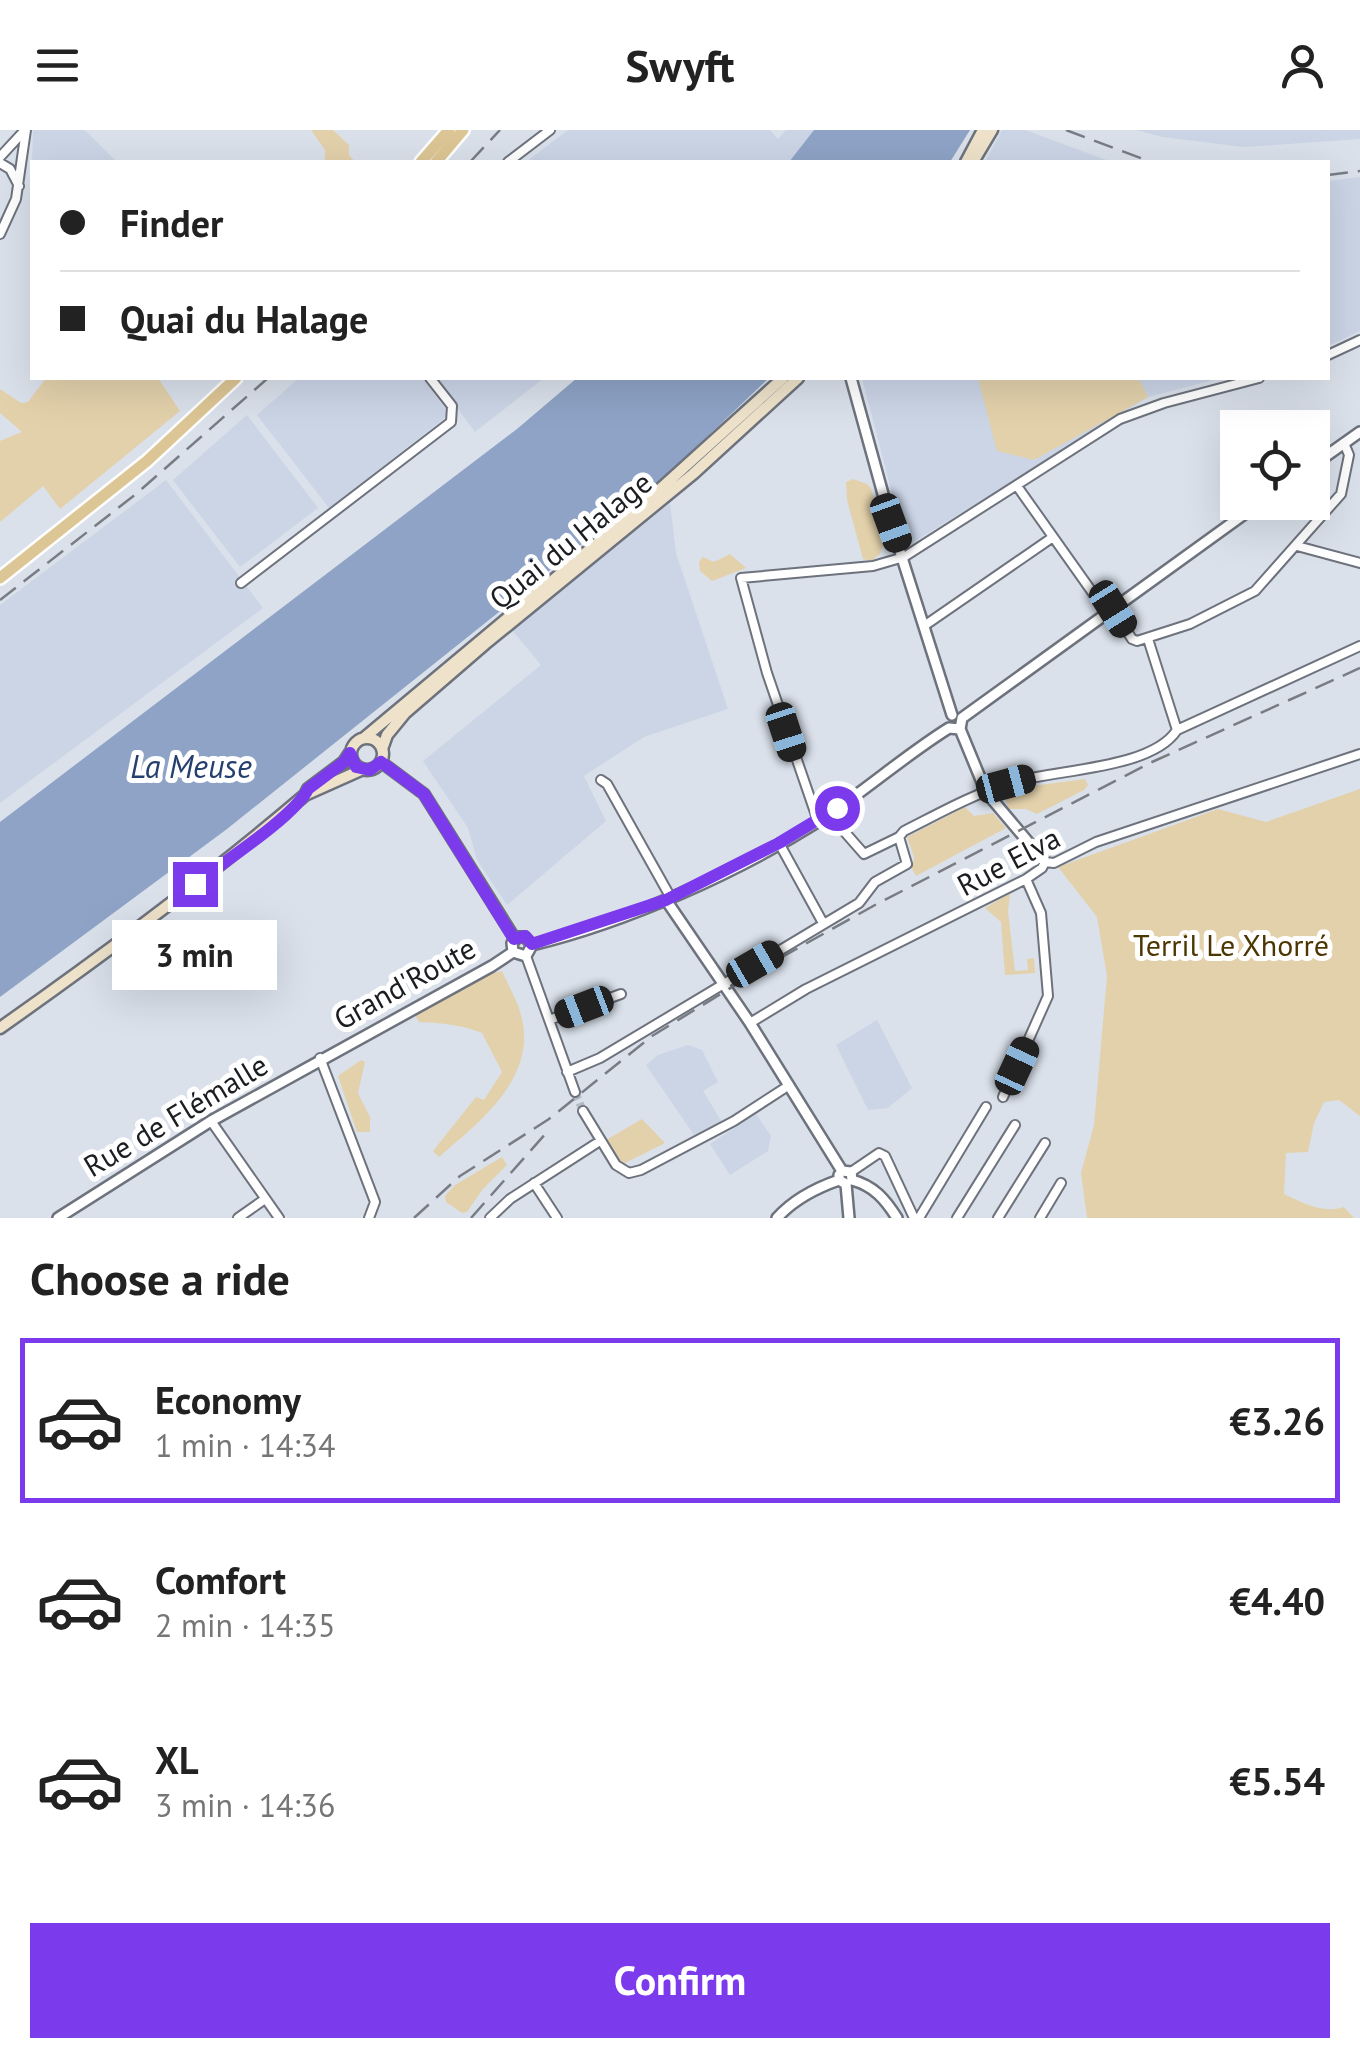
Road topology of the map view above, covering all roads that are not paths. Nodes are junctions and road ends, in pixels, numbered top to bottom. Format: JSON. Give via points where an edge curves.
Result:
{"nodes":[{"id":1,"x":26,"y":130,"type":"edge"},
{"id":2,"x":550,"y":130,"type":"edge"},
{"id":3,"x":983,"y":130,"type":"edge"},
{"id":4,"x":992,"y":130,"type":"edge"},
{"id":5,"x":458,"y":131,"type":"edge"},
{"id":6,"x":1,"y":160,"type":"edge"},
{"id":7,"x":423,"y":160,"type":"edge"},
{"id":8,"x":437,"y":160,"type":"edge"},
{"id":9,"x":511,"y":160,"type":"edge"},
{"id":10,"x":967,"y":160,"type":"edge"},
{"id":11,"x":974,"y":160,"type":"edge"},
{"id":12,"x":22,"y":162,"type":"junction"},
{"id":13,"x":19,"y":186,"type":"junction"},
{"id":14,"x":0,"y":234,"type":"edge"},
{"id":15,"x":1360,"y":340,"type":"edge"},
{"id":16,"x":1330,"y":353,"type":"edge"},
{"id":17,"x":234,"y":380,"type":"edge"},
{"id":18,"x":432,"y":380,"type":"edge"},
{"id":19,"x":781,"y":380,"type":"edge"},
{"id":20,"x":796,"y":380,"type":"edge"},
{"id":21,"x":852,"y":380,"type":"edge"},
{"id":22,"x":1251,"y":380,"type":"edge"},
{"id":23,"x":1360,"y":432,"type":"edge"},
{"id":24,"x":1344,"y":443,"type":"junction"},
{"id":25,"x":1330,"y":453,"type":"edge"},
{"id":26,"x":1017,"y":486,"type":"junction"},
{"id":27,"x":1236,"y":520,"type":"edge"},
{"id":28,"x":1053,"y":537,"type":"junction"},
{"id":29,"x":1297,"y":546,"type":"junction"},
{"id":30,"x":904,"y":557,"type":"junction"},
{"id":31,"x":1360,"y":563,"type":"edge"},
{"id":32,"x":0,"y":578,"type":"edge"},
{"id":33,"x":241,"y":583,"type":"dead end"},
{"id":34,"x":1110,"y":611,"type":"junction"},
{"id":35,"x":924,"y":626,"type":"junction"},
{"id":36,"x":1148,"y":639,"type":"junction"},
{"id":37,"x":1360,"y":646,"type":"edge"},
{"id":38,"x":956,"y":723,"type":"junction"},
{"id":39,"x":1177,"y":730,"type":"junction"},
{"id":40,"x":364,"y":738,"type":"junction"},
{"id":41,"x":382,"y":748,"type":"junction"},
{"id":42,"x":350,"y":753,"type":"junction"},
{"id":43,"x":1360,"y":754,"type":"edge"},
{"id":44,"x":381,"y":762,"type":"junction"},
{"id":45,"x":361,"y":770,"type":"junction"},
{"id":46,"x":601,"y":780,"type":"dead end"},
{"id":47,"x":986,"y":792,"type":"junction"},
{"id":48,"x":305,"y":795,"type":"junction"},
{"id":49,"x":829,"y":814,"type":"junction"},
{"id":50,"x":818,"y":822,"type":"junction"},
{"id":51,"x":899,"y":837,"type":"junction"},
{"id":52,"x":779,"y":843,"type":"junction"},
{"id":53,"x":1045,"y":862,"type":"junction"},
{"id":54,"x":1026,"y":879,"type":"junction"},
{"id":55,"x":668,"y":899,"type":"junction"},
{"id":56,"x":823,"y":924,"type":"junction"},
{"id":57,"x":514,"y":939,"type":"junction"},
{"id":58,"x":532,"y":944,"type":"junction"},
{"id":59,"x":513,"y":952,"type":"junction"},
{"id":60,"x":526,"y":956,"type":"junction"},
{"id":61,"x":722,"y":982,"type":"junction"},
{"id":62,"x":621,"y":994,"type":"dead end"},
{"id":63,"x":549,"y":1020,"type":"junction"},
{"id":64,"x":750,"y":1023,"type":"junction"},
{"id":65,"x":0,"y":1028,"type":"edge"},
{"id":66,"x":320,"y":1058,"type":"junction"},
{"id":67,"x":566,"y":1072,"type":"junction"},
{"id":68,"x":788,"y":1086,"type":"junction"},
{"id":69,"x":575,"y":1092,"type":"tunnel mouth"},
{"id":70,"x":1003,"y":1096,"type":"dead end"},
{"id":71,"x":986,"y":1107,"type":"dead end"},
{"id":72,"x":583,"y":1111,"type":"tunnel mouth"},
{"id":73,"x":211,"y":1121,"type":"junction"},
{"id":74,"x":1015,"y":1125,"type":"dead end"},
{"id":75,"x":600,"y":1141,"type":"junction"},
{"id":76,"x":1045,"y":1144,"type":"dead end"},
{"id":77,"x":846,"y":1177,"type":"junction"},
{"id":78,"x":534,"y":1183,"type":"junction"},
{"id":79,"x":1062,"y":1183,"type":"dead end"},
{"id":80,"x":905,"y":1198,"type":"junction"},
{"id":81,"x":265,"y":1199,"type":"junction"},
{"id":82,"x":928,"y":1199,"type":"junction"},
{"id":83,"x":63,"y":1217,"type":"edge"},
{"id":84,"x":238,"y":1218,"type":"edge"},
{"id":85,"x":279,"y":1218,"type":"edge"},
{"id":86,"x":368,"y":1218,"type":"edge"},
{"id":87,"x":490,"y":1218,"type":"edge"},
{"id":88,"x":556,"y":1218,"type":"edge"},
{"id":89,"x":777,"y":1218,"type":"edge"},
{"id":90,"x":848,"y":1218,"type":"edge"},
{"id":91,"x":897,"y":1218,"type":"edge"},
{"id":92,"x":917,"y":1218,"type":"edge"},
{"id":93,"x":957,"y":1218,"type":"edge"},
{"id":94,"x":998,"y":1218,"type":"edge"},
{"id":95,"x":1040,"y":1218,"type":"edge"}],
"edges":[{"from":1,"to":6,"type":"street"},
{"from":1,"to":12,"type":"street"},
{"from":2,"to":9,"type":"street"},
{"from":3,"to":10,"type":"main road"},
{"from":4,"to":11,"type":"main road"},
{"from":5,"to":7,"type":"main road"},
{"from":5,"to":8,"type":"main road"},
{"from":6,"to":12,"type":"street"},
{"from":6,"to":13,"type":"street"},
{"from":12,"to":13,"type":"street"},
{"from":13,"to":14,"type":"street"},
{"from":15,"to":16,"type":"street"},
{"from":17,"to":32,"type":"main road","via":[[162,448]]},
{"from":18,"to":33,"type":"street","via":[[452,406],[451,422]]},
{"from":19,"to":40,"type":"main road","name":"Quai du Halage","via":[[638,510]]},
{"from":20,"to":41,"type":"main road","name":"Quai du Halage","via":[[405,713]]},
{"from":21,"to":30,"type":"street"},
{"from":22,"to":26,"type":"street","via":[[1120,419]]},
{"from":23,"to":24,"type":"street"},
{"from":24,"to":25,"type":"street"},
{"from":24,"to":29,"type":"street","via":[[1349,456],[1342,494]]},
{"from":26,"to":28,"type":"street"},
{"from":26,"to":30,"type":"street"},
{"from":27,"to":34,"type":"street"},
{"from":28,"to":34,"type":"street"},
{"from":28,"to":35,"type":"street"},
{"from":29,"to":31,"type":"street"},
{"from":29,"to":36,"type":"street","via":[[1246,598]]},
{"from":30,"to":35,"type":"street"},
{"from":30,"to":50,"type":"street","via":[[742,578]]},
{"from":34,"to":36,"type":"street","via":[[1132,639]]},
{"from":34,"to":38,"type":"street"},
{"from":35,"to":38,"type":"street"},
{"from":36,"to":39,"type":"street"},
{"from":37,"to":39,"type":"street"},
{"from":38,"to":47,"type":"street"},
{"from":38,"to":49,"type":"street"},
{"from":39,"to":47,"type":"street","via":[[1164,744],[1120,761]]},
{"from":40,"to":41,"type":"main road"},
{"from":40,"to":42,"type":"main road","name":"Quai du Halage"},
{"from":41,"to":44,"type":"main road"},
{"from":42,"to":45,"type":"main road"},
{"from":42,"to":48,"type":"main road","name":"Quai du Halage"},
{"from":43,"to":53,"type":"street","name":"Rue Elva"},
{"from":44,"to":45,"type":"main road","name":"Quai du Halage"},
{"from":44,"to":57,"type":"street","via":[[424,794]]},
{"from":45,"to":48,"type":"main road","name":"Quai du Halage"},
{"from":46,"to":55,"type":"street"},
{"from":47,"to":51,"type":"street"},
{"from":47,"to":53,"type":"street"},
{"from":48,"to":65,"type":"main road","name":"Quai du Halage"},
{"from":49,"to":50,"type":"street"},
{"from":49,"to":51,"type":"street","via":[[864,854]]},
{"from":50,"to":52,"type":"street"},
{"from":51,"to":56,"type":"street","via":[[908,860],[904,868]]},
{"from":52,"to":55,"type":"street"},
{"from":52,"to":56,"type":"street"},
{"from":53,"to":54,"type":"street","name":"Rue Elva"},
{"from":54,"to":64,"type":"street","name":"Rue Elva"},
{"from":54,"to":70,"type":"street","via":[[1041,914],[1048,996]]},
{"from":55,"to":58,"type":"street"},
{"from":55,"to":61,"type":"street"},
{"from":56,"to":61,"type":"street"},
{"from":57,"to":58,"type":"street","name":"Grand'Route","via":[[525,936]]},
{"from":57,"to":59,"type":"street","name":"Grand'Route"},
{"from":58,"to":60,"type":"street","name":"Grand'Route"},
{"from":59,"to":60,"type":"street","name":"Grand'Route"},
{"from":59,"to":66,"type":"street","name":"Grand'Route"},
{"from":60,"to":63,"type":"street"},
{"from":61,"to":64,"type":"street"},
{"from":61,"to":67,"type":"street"},
{"from":62,"to":63,"type":"street"},
{"from":63,"to":67,"type":"street"},
{"from":64,"to":68,"type":"street"},
{"from":66,"to":73,"type":"street","name":"Rue de Flémalle"},
{"from":66,"to":86,"type":"street","via":[[375,1202]]},
{"from":67,"to":69,"type":"street"},
{"from":68,"to":75,"type":"street","via":[[734,1122],[633,1172],[616,1165]]},
{"from":68,"to":77,"type":"street"},
{"from":71,"to":82,"type":"street"},
{"from":72,"to":75,"type":"street"},
{"from":73,"to":81,"type":"street"},
{"from":73,"to":83,"type":"street","name":"Rue de Flémalle"},
{"from":74,"to":93,"type":"street"},
{"from":75,"to":78,"type":"street"},
{"from":76,"to":94,"type":"street"},
{"from":77,"to":80,"type":"street","via":[[879,1153]]},
{"from":77,"to":89,"type":"street","via":[[809,1193]]},
{"from":77,"to":90,"type":"street"},
{"from":77,"to":91,"type":"street","via":[[884,1198]]},
{"from":78,"to":87,"type":"street"},
{"from":78,"to":88,"type":"street"},
{"from":79,"to":95,"type":"street"},
{"from":80,"to":82,"type":"street"},
{"from":80,"to":92,"type":"street"},
{"from":81,"to":84,"type":"street"},
{"from":81,"to":85,"type":"street"},
{"from":82,"to":92,"type":"street"}]}
